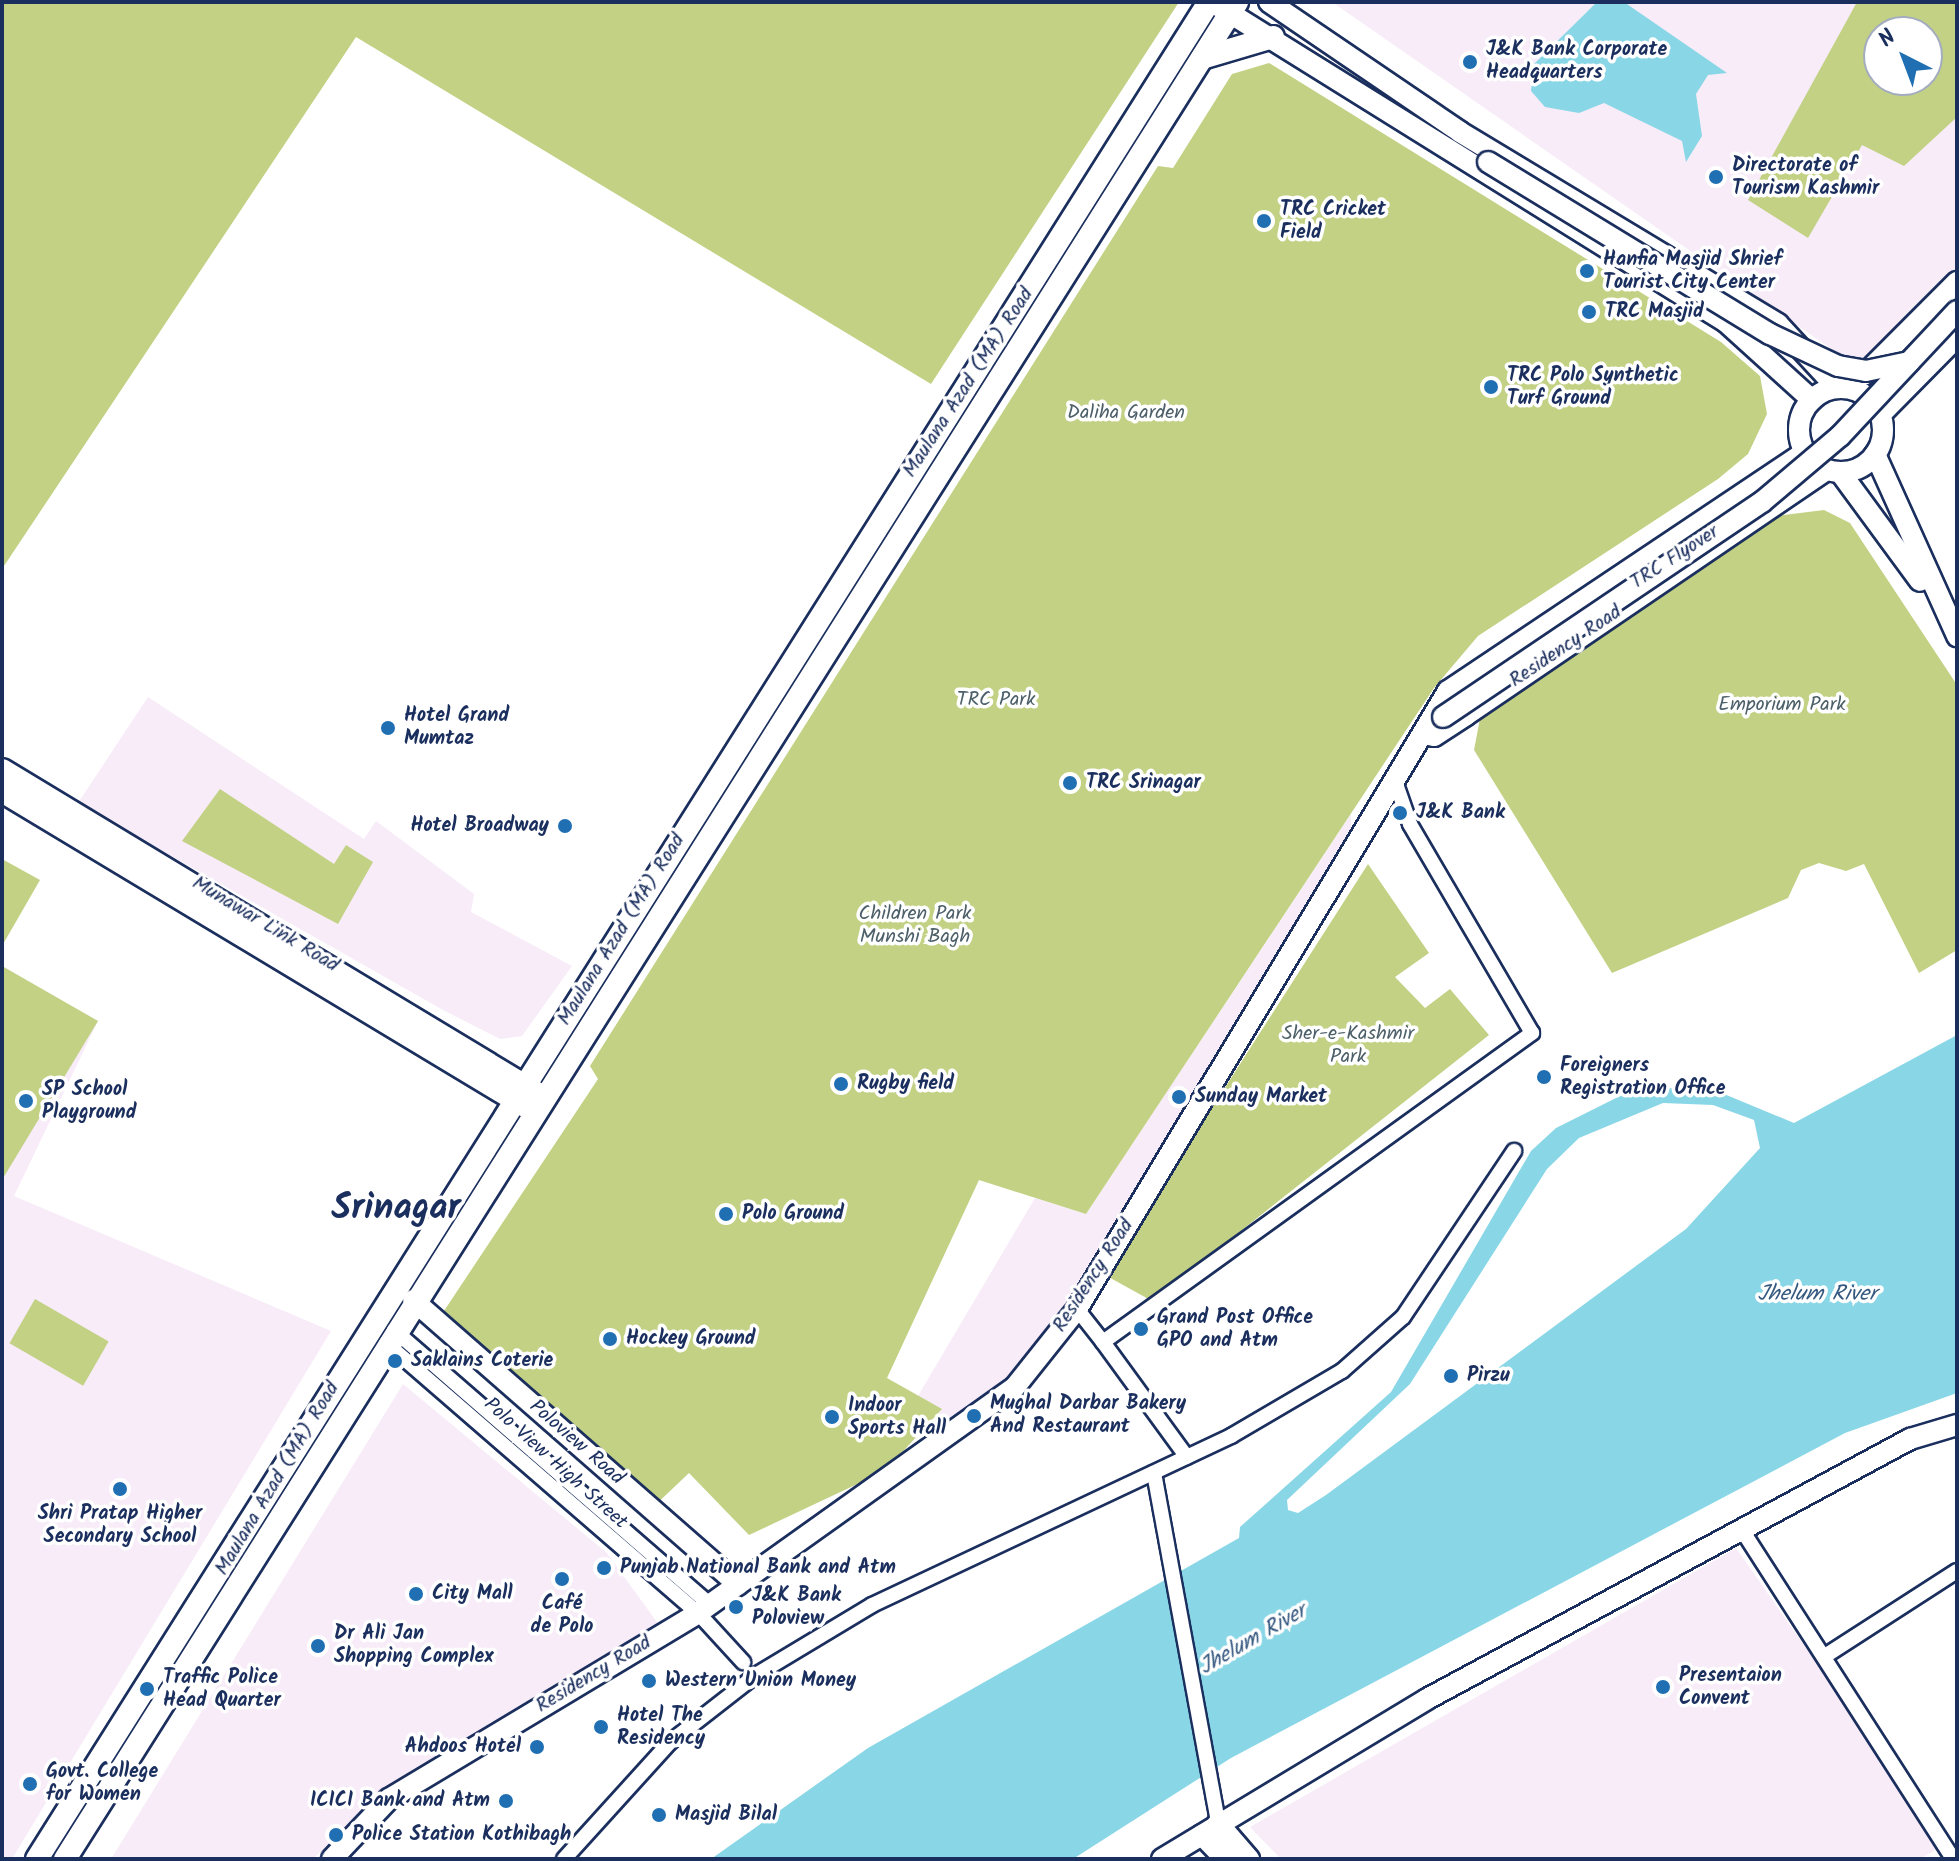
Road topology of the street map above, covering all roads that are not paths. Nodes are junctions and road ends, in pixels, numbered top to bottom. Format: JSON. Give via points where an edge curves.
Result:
{"nodes":[{"id":1,"x":1269,"y":2,"type":"edge"},
{"id":2,"x":1222,"y":4,"type":"edge"},
{"id":3,"x":1273,"y":37,"type":"junction"},
{"id":4,"x":1202,"y":58,"type":"junction"},
{"id":5,"x":1460,"y":132,"type":"junction"},
{"id":6,"x":1447,"y":155,"type":"junction"},
{"id":7,"x":1480,"y":158,"type":"junction"},
{"id":8,"x":1957,"y":282,"type":"edge"},
{"id":9,"x":1957,"y":311,"type":"edge"},
{"id":10,"x":1957,"y":337,"type":"edge"},
{"id":11,"x":1909,"y":362,"type":"junction"},
{"id":12,"x":1844,"y":388,"type":"junction"},
{"id":13,"x":1812,"y":400,"type":"junction"},
{"id":14,"x":1880,"y":415,"type":"junction"},
{"id":15,"x":1805,"y":452,"type":"junction"},
{"id":16,"x":1875,"y":454,"type":"junction"},
{"id":17,"x":1834,"y":471,"type":"junction"},
{"id":18,"x":1930,"y":588,"type":"junction"},
{"id":19,"x":1952,"y":628,"type":"edge"},
{"id":20,"x":1423,"y":734,"type":"junction"},
{"id":21,"x":2,"y":770,"type":"edge"},
{"id":22,"x":1394,"y":777,"type":"junction"},
{"id":23,"x":2,"y":791,"type":"edge"},
{"id":24,"x":520,"y":1092,"type":"junction"},
{"id":25,"x":540,"y":1105,"type":"junction"},
{"id":26,"x":1514,"y":1151,"type":"dead end"},
{"id":27,"x":413,"y":1300,"type":"junction"},
{"id":28,"x":1077,"y":1309,"type":"junction"},
{"id":29,"x":390,"y":1337,"type":"junction"},
{"id":30,"x":1103,"y":1342,"type":"junction"},
{"id":31,"x":1957,"y":1425,"type":"edge"},
{"id":32,"x":1187,"y":1457,"type":"junction"},
{"id":33,"x":1154,"y":1473,"type":"junction"},
{"id":34,"x":1742,"y":1530,"type":"junction"},
{"id":35,"x":1957,"y":1571,"type":"edge"},
{"id":36,"x":738,"y":1585,"type":"junction"},
{"id":37,"x":704,"y":1609,"type":"junction"},
{"id":38,"x":1825,"y":1656,"type":"junction"},
{"id":39,"x":750,"y":1669,"type":"junction"},
{"id":40,"x":1210,"y":1829,"type":"junction"},
{"id":41,"x":1951,"y":1856,"type":"edge"},
{"id":42,"x":37,"y":1859,"type":"edge"},
{"id":43,"x":65,"y":1859,"type":"edge"},
{"id":44,"x":332,"y":1859,"type":"edge"},
{"id":45,"x":564,"y":1859,"type":"edge"},
{"id":46,"x":1162,"y":1859,"type":"edge"},
{"id":47,"x":1225,"y":1859,"type":"edge"},
{"id":48,"x":1249,"y":1859,"type":"edge"}],
"edges":[{"from":1,"to":5,"type":"main road"},
{"from":2,"to":3,"type":"main road"},
{"from":2,"to":4,"type":"main road","name":"Maulana Azad (MA) Road"},
{"from":2,"to":24,"type":"main road","name":"Maulana Azad (MA) Road"},
{"from":3,"to":4,"type":"main road"},
{"from":3,"to":6,"type":"main road"},
{"from":4,"to":25,"type":"main road","name":"Maulana Azad (MA) Road"},
{"from":5,"to":7,"type":"main road"},
{"from":5,"to":12,"type":"main road","via":[[1778,324]]},
{"from":6,"to":7,"type":"main road"},
{"from":6,"to":13,"type":"main road","via":[[1726,322]]},
{"from":7,"to":11,"type":"main road","bridge":true,"via":[[1824,360],[1866,371]]},
{"from":8,"to":12,"type":"main road"},
{"from":9,"to":11,"type":"main road","name":"TRC Flyover","bridge":true},
{"from":10,"to":14,"type":"main road"},
{"from":11,"to":20,"type":"main road","name":"TRC Flyover","bridge":true,"via":[[1840,436],[1762,502]]},
{"from":12,"to":13,"type":"main road"},
{"from":12,"to":14,"type":"main road"},
{"from":13,"to":15,"type":"main road","via":[[1799,425]]},
{"from":14,"to":16,"type":"main road"},
{"from":15,"to":17,"type":"main road"},
{"from":15,"to":20,"type":"main road","name":"Residency Road","via":[[1471,671],[1427,717]]},
{"from":16,"to":17,"type":"main road"},
{"from":16,"to":18,"type":"main road"},
{"from":17,"to":18,"type":"main road"},
{"from":17,"to":20,"type":"main road","name":"Residency Road","via":[[1456,722],[1434,736]]},
{"from":18,"to":19,"type":"main road"},
{"from":20,"to":22,"type":"main road","name":"Residency Road"},
{"from":21,"to":24,"type":"main road","name":"Munawar Link Road"},
{"from":22,"to":28,"type":"main road","name":"Residency Road"},
{"from":22,"to":30,"type":"street","via":[[1410,824],[1532,1033]]},
{"from":23,"to":24,"type":"main road","name":"Munawar Link Road"},
{"from":24,"to":25,"type":"main road"},
{"from":24,"to":42,"type":"main road","name":"Maulana Azad (MA) Road"},
{"from":25,"to":27,"type":"main road","name":"Maulana Azad (MA) Road"},
{"from":26,"to":32,"type":"street","via":[[1465,1234],[1392,1327],[1306,1395]]},
{"from":27,"to":29,"type":"main road","name":"Maulana Azad (MA) Road"},
{"from":27,"to":36,"type":"main road","name":"Poloview Road"},
{"from":28,"to":30,"type":"street"},
{"from":28,"to":36,"type":"main road","name":"Residency Road","via":[[1015,1387]]},
{"from":29,"to":37,"type":"street"},
{"from":29,"to":43,"type":"main road","name":"Maulana Azad (MA) Road"},
{"from":30,"to":32,"type":"street"},
{"from":31,"to":34,"type":"main road","via":[[1910,1439]]},
{"from":32,"to":33,"type":"street"},
{"from":33,"to":39,"type":"street","via":[[872,1605]]},
{"from":33,"to":40,"type":"street","via":[[1214,1781]]},
{"from":34,"to":38,"type":"street"},
{"from":34,"to":40,"type":"main road","via":[[1427,1699]]},
{"from":35,"to":38,"type":"street"},
{"from":36,"to":37,"type":"main road","name":"Residency Road"},
{"from":37,"to":39,"type":"street"},
{"from":37,"to":44,"type":"main road","name":"Residency Road","via":[[389,1799]]},
{"from":38,"to":41,"type":"street"},
{"from":39,"to":45,"type":"street","via":[[669,1743]]},
{"from":40,"to":46,"type":"main road"},
{"from":40,"to":47,"type":"main road"},
{"from":40,"to":48,"type":"main road"}]}
